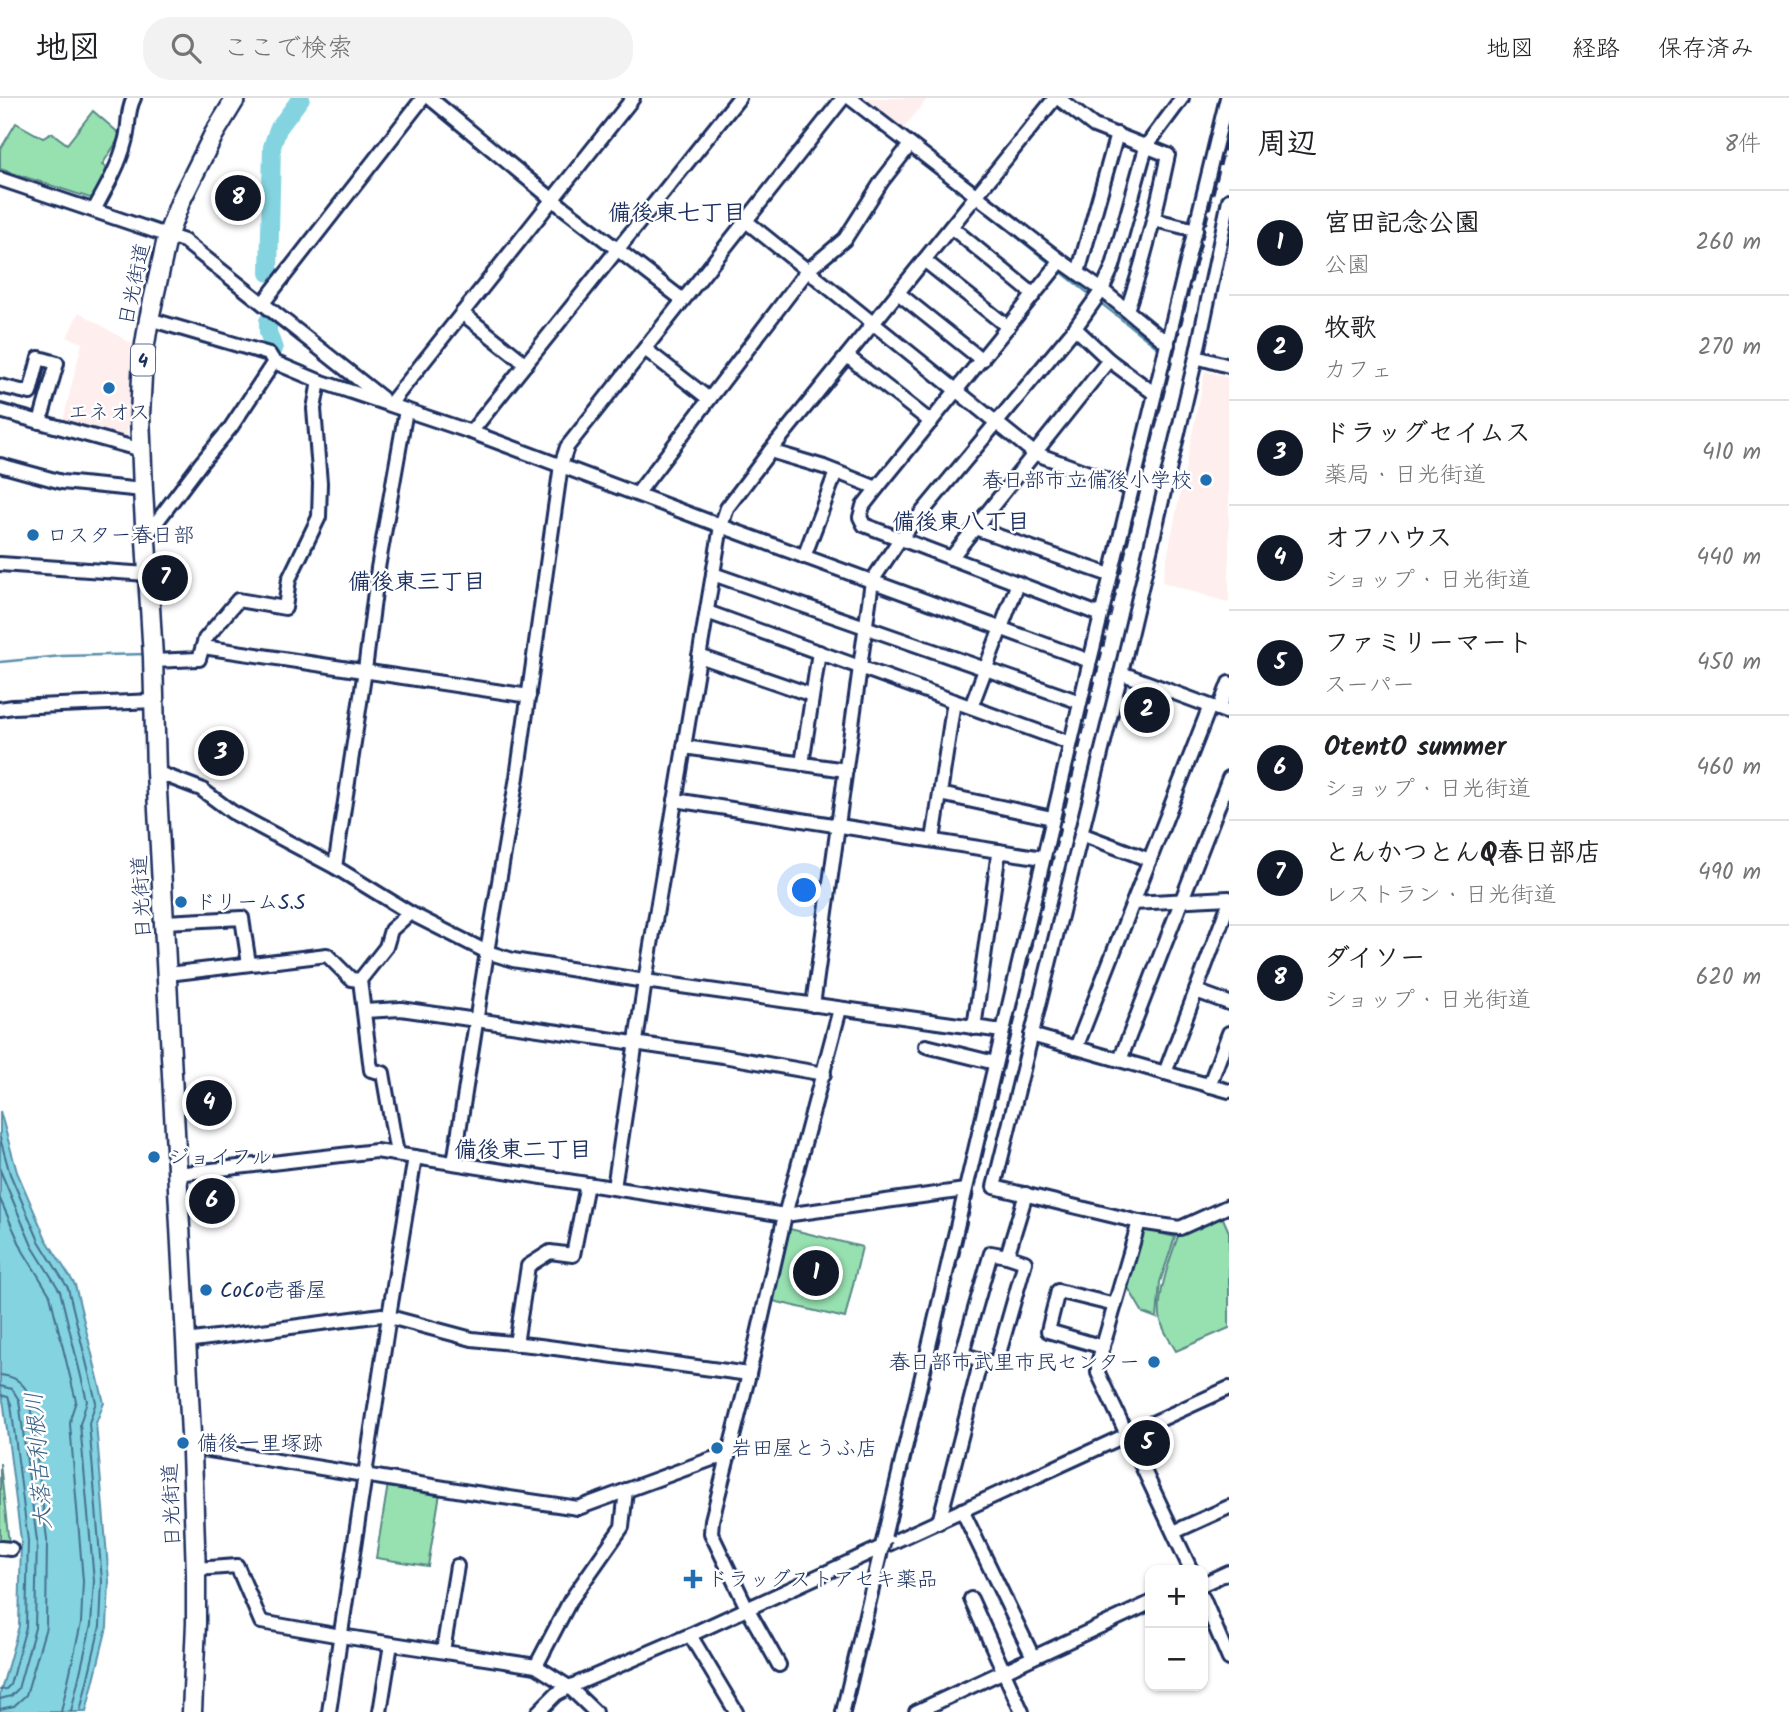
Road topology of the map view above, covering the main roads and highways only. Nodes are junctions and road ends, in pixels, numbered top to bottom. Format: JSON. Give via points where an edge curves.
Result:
{"nodes":[{"id":1,"x":236,"y":98,"type":"edge"},
{"id":2,"x":192,"y":1712,"type":"edge"}],
"edges":[{"from":1,"to":2,"type":"highway","name":"日光街道","number":"4","via":[[167,234],[143,357],[141,415],[196,1569]]}]}
